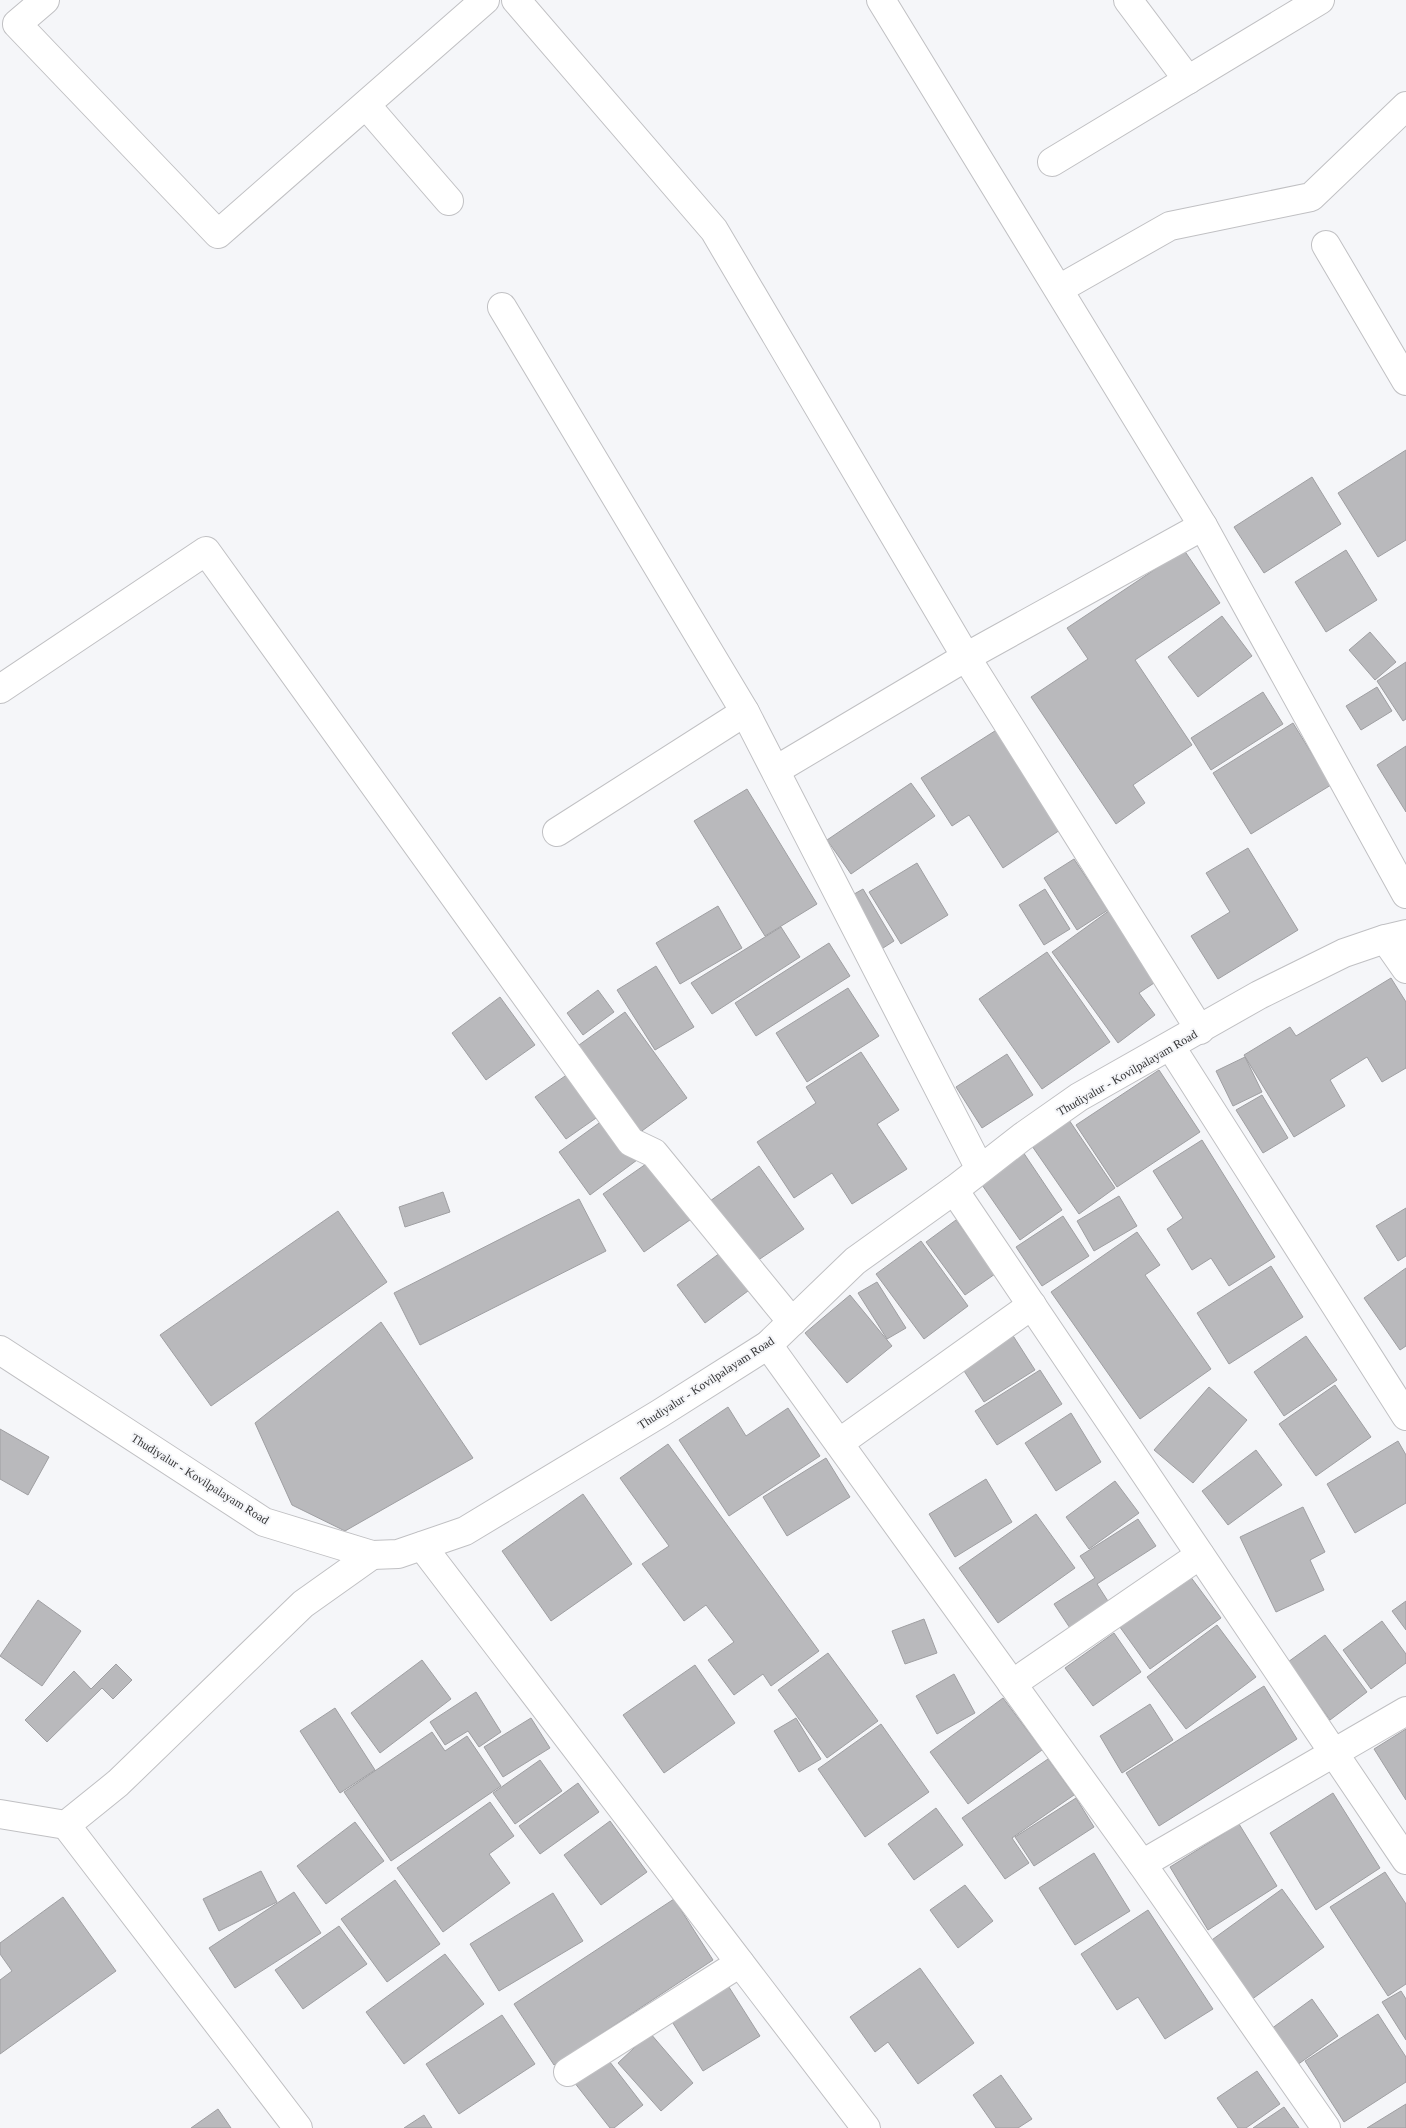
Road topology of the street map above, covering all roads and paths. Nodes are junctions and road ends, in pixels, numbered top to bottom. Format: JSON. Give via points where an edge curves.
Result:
{"nodes":[{"id":1,"x":44,"y":0,"type":"edge"},
{"id":2,"x":485,"y":0,"type":"edge"},
{"id":3,"x":516,"y":0,"type":"edge"},
{"id":4,"x":881,"y":0,"type":"edge"},
{"id":5,"x":1128,"y":0,"type":"edge"},
{"id":6,"x":1320,"y":0,"type":"edge"},
{"id":7,"x":1188,"y":80,"type":"junction"},
{"id":8,"x":366,"y":105,"type":"junction"},
{"id":9,"x":1406,"y":106,"type":"edge"},
{"id":10,"x":1052,"y":162,"type":"dead end"},
{"id":11,"x":449,"y":201,"type":"dead end"},
{"id":12,"x":1326,"y":245,"type":"dead end"},
{"id":13,"x":1059,"y":289,"type":"junction"},
{"id":14,"x":502,"y":307,"type":"dead end"},
{"id":15,"x":1406,"y":381,"type":"edge"},
{"id":16,"x":1203,"y":526,"type":"junction"},
{"id":17,"x":966,"y":657,"type":"junction"},
{"id":18,"x":0,"y":689,"type":"edge"},
{"id":19,"x":745,"y":712,"type":"junction"},
{"id":20,"x":776,"y":770,"type":"junction"},
{"id":21,"x":557,"y":832,"type":"dead end"},
{"id":22,"x":1406,"y":894,"type":"edge"},
{"id":23,"x":1396,"y":936,"type":"edge"},
{"id":24,"x":1406,"y":970,"type":"edge"},
{"id":25,"x":1200,"y":1030,"type":"junction"},
{"id":26,"x":1171,"y":1047,"type":"junction"},
{"id":27,"x":980,"y":1169,"type":"junction"},
{"id":28,"x":954,"y":1190,"type":"junction"},
{"id":29,"x":1032,"y":1305,"type":"junction"},
{"id":30,"x":792,"y":1322,"type":"junction"},
{"id":31,"x":768,"y":1345,"type":"junction"},
{"id":32,"x":0,"y":1350,"type":"edge"},
{"id":33,"x":1406,"y":1416,"type":"edge"},
{"id":34,"x":840,"y":1443,"type":"junction"},
{"id":35,"x":422,"y":1546,"type":"junction"},
{"id":36,"x":372,"y":1555,"type":"junction"},
{"id":37,"x":1200,"y":1555,"type":"junction"},
{"id":38,"x":1012,"y":1684,"type":"junction"},
{"id":39,"x":1406,"y":1711,"type":"edge"},
{"id":40,"x":1333,"y":1752,"type":"junction"},
{"id":41,"x":0,"y":1814,"type":"edge"},
{"id":42,"x":66,"y":1825,"type":"junction"},
{"id":43,"x":1406,"y":1860,"type":"edge"},
{"id":44,"x":1142,"y":1864,"type":"junction"},
{"id":45,"x":740,"y":1963,"type":"junction"},
{"id":46,"x":568,"y":2072,"type":"dead end"},
{"id":47,"x":298,"y":2128,"type":"edge"},
{"id":48,"x":866,"y":2128,"type":"edge"},
{"id":49,"x":1326,"y":2128,"type":"edge"}],
"edges":[{"from":1,"to":8,"type":"street","via":[[18,24],[218,234]]},
{"from":2,"to":8,"type":"street"},
{"from":3,"to":17,"type":"street","via":[[714,230]]},
{"from":4,"to":13,"type":"street"},
{"from":5,"to":7,"type":"street"},
{"from":6,"to":7,"type":"street"},
{"from":7,"to":10,"type":"street"},
{"from":8,"to":11,"type":"street"},
{"from":9,"to":13,"type":"street","via":[[1311,197],[1170,226]]},
{"from":12,"to":15,"type":"street"},
{"from":13,"to":16,"type":"street"},
{"from":14,"to":19,"type":"street"},
{"from":16,"to":17,"type":"street"},
{"from":16,"to":22,"type":"street"},
{"from":17,"to":20,"type":"street"},
{"from":17,"to":25,"type":"street"},
{"from":18,"to":30,"type":"street","via":[[206,551],[631,1142],[654,1153]]},
{"from":19,"to":20,"type":"street"},
{"from":19,"to":21,"type":"street"},
{"from":20,"to":27,"type":"street"},
{"from":23,"to":24,"type":"street"},
{"from":23,"to":25,"type":"street","name":"Thudiyalur - Kovilpalayam Road","via":[[1344,953]]},
{"from":25,"to":26,"type":"street","name":"Thudiyalur - Kovilpalayam Road"},
{"from":26,"to":27,"type":"street","name":"Thudiyalur - Kovilpalayam Road","via":[[1079,1097]]},
{"from":26,"to":33,"type":"street"},
{"from":27,"to":28,"type":"street","name":"Thudiyalur - Kovilpalayam Road"},
{"from":28,"to":29,"type":"street"},
{"from":28,"to":30,"type":"street","name":"Thudiyalur - Kovilpalayam Road","via":[[855,1261]]},
{"from":29,"to":34,"type":"street"},
{"from":29,"to":37,"type":"street"},
{"from":30,"to":31,"type":"street","name":"Thudiyalur - Kovilpalayam Road"},
{"from":31,"to":34,"type":"street"},
{"from":31,"to":35,"type":"street","name":"Thudiyalur - Kovilpalayam Road","via":[[465,1531]]},
{"from":32,"to":36,"type":"street","name":"Thudiyalur - Kovilpalayam Road","via":[[264,1522]]},
{"from":34,"to":38,"type":"street"},
{"from":35,"to":36,"type":"street","name":"Thudiyalur - Kovilpalayam Road","via":[[398,1554]]},
{"from":35,"to":45,"type":"street"},
{"from":36,"to":42,"type":"street","via":[[303,1604],[118,1783]]},
{"from":37,"to":38,"type":"street"},
{"from":37,"to":40,"type":"street"},
{"from":38,"to":44,"type":"street"},
{"from":39,"to":40,"type":"street"},
{"from":40,"to":43,"type":"street"},
{"from":40,"to":44,"type":"street"},
{"from":41,"to":42,"type":"street"},
{"from":42,"to":47,"type":"street"},
{"from":44,"to":49,"type":"street"},
{"from":45,"to":46,"type":"street"},
{"from":45,"to":48,"type":"street"}]}
